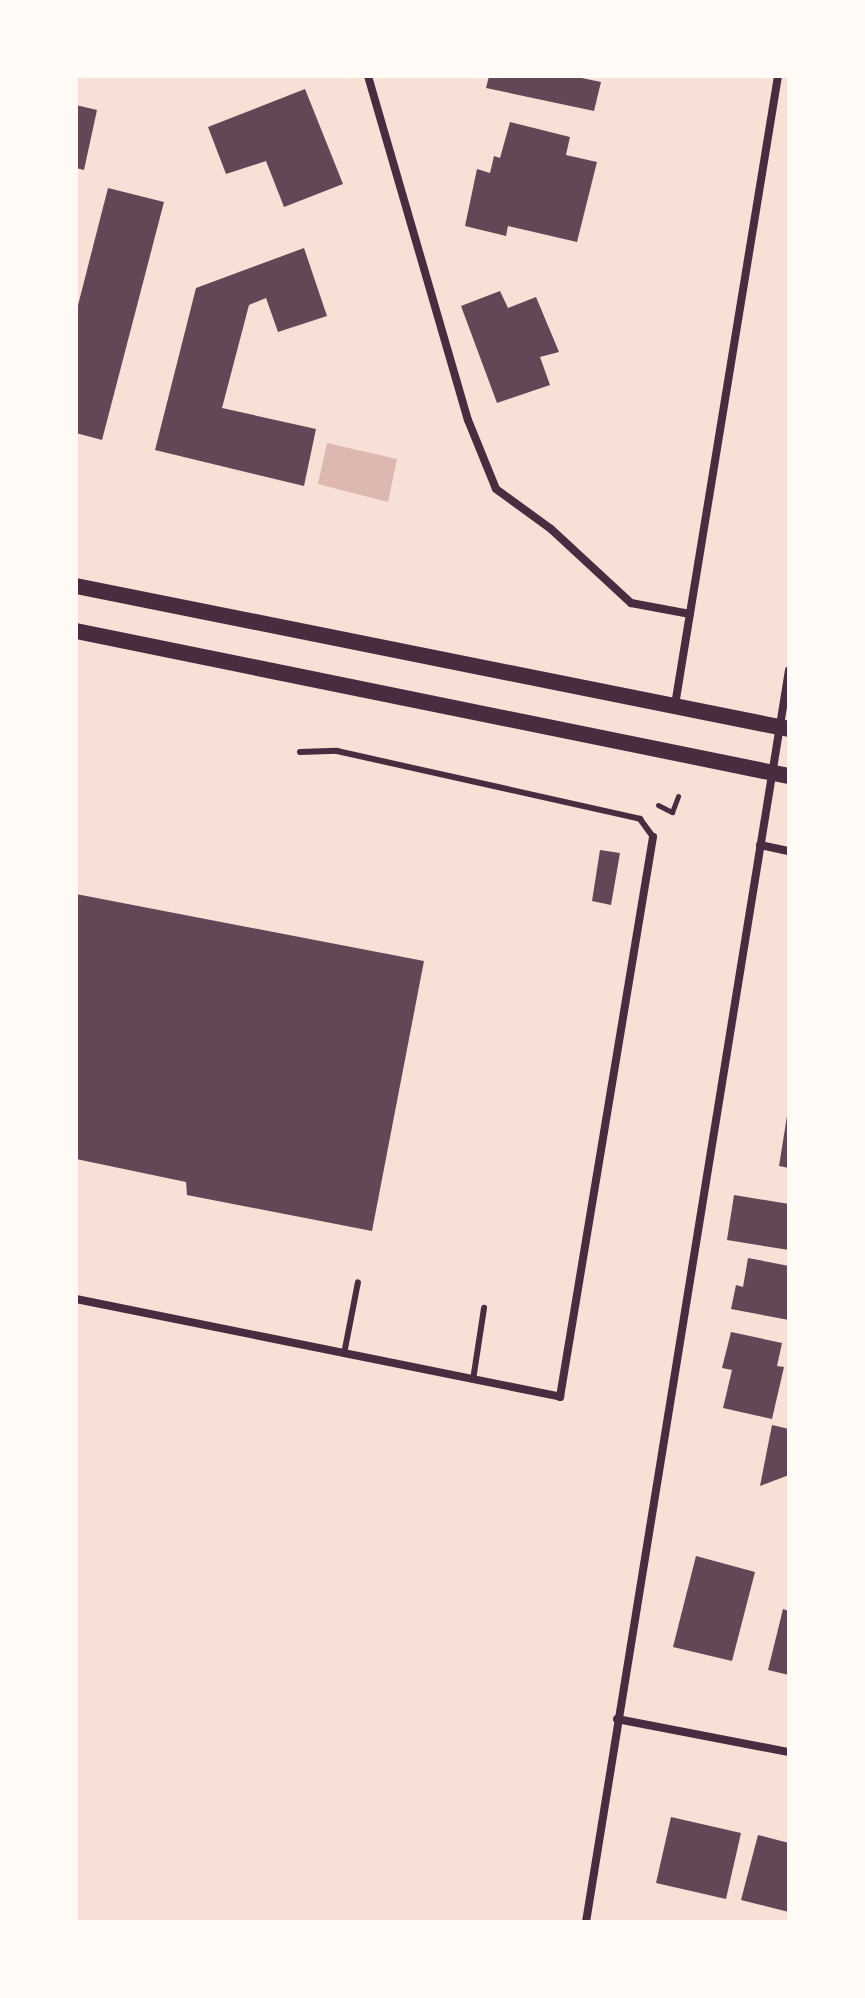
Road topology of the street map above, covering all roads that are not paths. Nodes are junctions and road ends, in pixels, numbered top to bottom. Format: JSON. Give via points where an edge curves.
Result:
{"nodes":[{"id":1,"x":368,"y":76,"type":"edge"},
{"id":2,"x":778,"y":76,"type":"edge"},
{"id":3,"x":76,"y":586,"type":"edge"},
{"id":4,"x":690,"y":614,"type":"junction"},
{"id":5,"x":76,"y":631,"type":"edge"},
{"id":6,"x":789,"y":670,"type":"edge"},
{"id":7,"x":675,"y":706,"type":"junction"},
{"id":8,"x":784,"y":728,"type":"edge"},
{"id":9,"x":300,"y":752,"type":"dead end"},
{"id":10,"x":780,"y":774,"type":"edge"},
{"id":11,"x":653,"y":837,"type":"joint"},
{"id":12,"x":760,"y":845,"type":"junction"},
{"id":13,"x":789,"y":851,"type":"edge"},
{"id":14,"x":358,"y":1282,"type":"dead end"},
{"id":15,"x":76,"y":1299,"type":"edge"},
{"id":16,"x":484,"y":1308,"type":"dead end"},
{"id":17,"x":344,"y":1354,"type":"junction"},
{"id":18,"x":473,"y":1380,"type":"junction"},
{"id":19,"x":617,"y":1719,"type":"junction"},
{"id":20,"x":789,"y":1752,"type":"edge"},
{"id":21,"x":586,"y":1922,"type":"edge"}],
"edges":[{"from":1,"to":4,"type":"street","via":[[468,420],[496,489],[551,529],[631,603]]},
{"from":2,"to":4,"type":"street"},
{"from":3,"to":7,"type":"main road"},
{"from":4,"to":7,"type":"street"},
{"from":5,"to":10,"type":"main road"},
{"from":6,"to":8,"type":"street"},
{"from":7,"to":8,"type":"main road"},
{"from":8,"to":10,"type":"street"},
{"from":9,"to":11,"type":"lane","via":[[337,751],[640,819]]},
{"from":10,"to":12,"type":"street"},
{"from":11,"to":18,"type":"street","via":[[560,1397]]},
{"from":12,"to":13,"type":"street"},
{"from":12,"to":19,"type":"street"},
{"from":14,"to":17,"type":"lane"},
{"from":15,"to":17,"type":"street"},
{"from":16,"to":18,"type":"lane"},
{"from":17,"to":18,"type":"street"},
{"from":19,"to":20,"type":"street"},
{"from":19,"to":21,"type":"street"}]}
